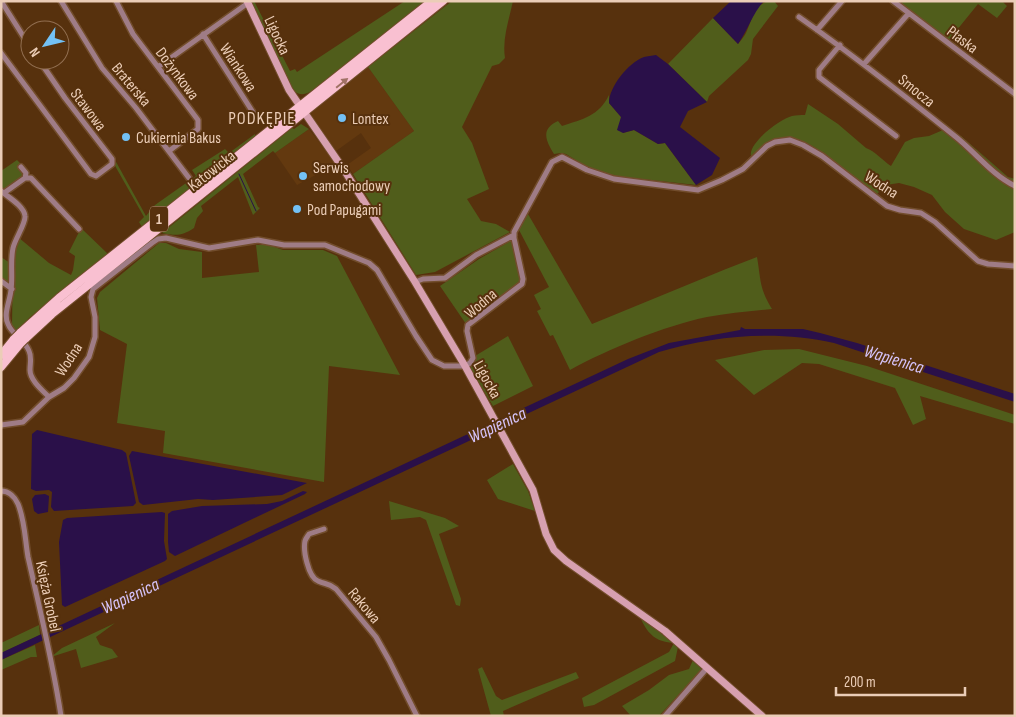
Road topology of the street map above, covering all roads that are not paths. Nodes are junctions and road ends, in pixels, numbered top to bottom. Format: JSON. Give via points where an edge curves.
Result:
{"nodes":[{"id":1,"x":1,"y":1,"type":"edge"},
{"id":2,"x":61,"y":1,"type":"edge"},
{"id":3,"x":116,"y":1,"type":"edge"},
{"id":4,"x":432,"y":1,"type":"edge"},
{"id":5,"x":443,"y":1,"type":"edge"},
{"id":6,"x":842,"y":1,"type":"edge"},
{"id":7,"x":247,"y":2,"type":"edge"},
{"id":8,"x":896,"y":2,"type":"edge"},
{"id":9,"x":909,"y":13,"type":"junction"},
{"id":10,"x":799,"y":17,"type":"dead end"},
{"id":11,"x":817,"y":30,"type":"junction"},
{"id":12,"x":20,"y":31,"type":"edge"},
{"id":13,"x":203,"y":34,"type":"junction"},
{"id":14,"x":840,"y":45,"type":"junction"},
{"id":15,"x":1,"y":53,"type":"edge"},
{"id":16,"x":864,"y":64,"type":"junction"},
{"id":17,"x":158,"y":67,"type":"junction"},
{"id":18,"x":46,"y":70,"type":"edge"},
{"id":19,"x":1015,"y":94,"type":"edge"},
{"id":20,"x":301,"y":110,"type":"junction"},
{"id":21,"x":254,"y":114,"type":"dead end"},
{"id":22,"x":896,"y":136,"type":"dead end"},
{"id":23,"x":169,"y":151,"type":"junction"},
{"id":24,"x":21,"y":167,"type":"dead end"},
{"id":25,"x":25,"y":176,"type":"junction"},
{"id":26,"x":189,"y":178,"type":"dead end"},
{"id":27,"x":1015,"y":186,"type":"edge"},
{"id":28,"x":2,"y":192,"type":"edge"},
{"id":29,"x":79,"y":229,"type":"dead end"},
{"id":30,"x":514,"y":235,"type":"junction"},
{"id":31,"x":1015,"y":266,"type":"edge"},
{"id":32,"x":1,"y":281,"type":"edge"},
{"id":33,"x":415,"y":282,"type":"junction"},
{"id":34,"x":12,"y":289,"type":"junction"},
{"id":35,"x":20,"y":339,"type":"junction"},
{"id":36,"x":1,"y":355,"type":"edge"},
{"id":37,"x":465,"y":366,"type":"junction"},
{"id":38,"x":1,"y":367,"type":"edge"},
{"id":39,"x":49,"y":397,"type":"junction"},
{"id":40,"x":1,"y":425,"type":"edge"},
{"id":41,"x":1,"y":492,"type":"edge"},
{"id":42,"x":324,"y":529,"type":"dead end"},
{"id":43,"x":707,"y":668,"type":"junction"},
{"id":44,"x":60,"y":716,"type":"edge"},
{"id":45,"x":417,"y":716,"type":"edge"},
{"id":46,"x":665,"y":716,"type":"edge"},
{"id":47,"x":762,"y":716,"type":"edge"}],
"edges":[{"from":1,"to":12,"type":"street"},
{"from":2,"to":23,"type":"street","name":"Braterska","via":[[102,68]]},
{"from":3,"to":17,"type":"street","name":"Dożynkowa","via":[[133,34]]},
{"from":4,"to":20,"type":"main road","name":"Katowicka","number":"1"},
{"from":20,"to":5,"type":"main road","name":"Katowicka","number":"1","one_way":true},
{"from":6,"to":11,"type":"street"},
{"from":7,"to":13,"type":"street"},
{"from":7,"to":20,"type":"street","name":"Ligocka"},
{"from":8,"to":9,"type":"street","name":"Płaska"},
{"from":9,"to":16,"type":"street"},
{"from":9,"to":19,"type":"street","name":"Płaska"},
{"from":10,"to":11,"type":"street","name":"Smocza"},
{"from":11,"to":14,"type":"street","name":"Smocza"},
{"from":13,"to":17,"type":"street"},
{"from":13,"to":21,"type":"street","name":"Wiankowa"},
{"from":14,"to":16,"type":"street","name":"Smocza"},
{"from":14,"to":22,"type":"street","via":[[818,70],[819,77]]},
{"from":15,"to":18,"type":"street","name":"Stawowa","via":[[91,174],[96,176],[112,164],[112,159]]},
{"from":16,"to":27,"type":"street","name":"Smocza","via":[[956,137],[1003,180]]},
{"from":17,"to":23,"type":"street","name":"Dożynkowa","via":[[199,125],[196,132]]},
{"from":20,"to":33,"type":"street","name":"Ligocka","via":[[344,170]]},
{"from":20,"to":35,"type":"main road","name":"Katowicka","number":"1"},
{"from":23,"to":26,"type":"street","name":"Braterska"},
{"from":24,"to":25,"type":"street"},
{"from":25,"to":28,"type":"street"},
{"from":25,"to":29,"type":"street","via":[[31,178]]},
{"from":28,"to":34,"type":"street","via":[[25,215],[13,248]]},
{"from":30,"to":31,"type":"street","name":"Wodna","via":[[552,162],[562,156],[587,170],[614,179],[698,190],[743,168],[767,146],[790,140],[822,156],[887,206],[921,213],[935,222],[978,261]]},
{"from":30,"to":33,"type":"street","via":[[476,255],[445,278]]},
{"from":30,"to":37,"type":"street","name":"Wodna","via":[[522,284],[468,325],[473,358]]},
{"from":32,"to":34,"type":"street"},
{"from":33,"to":37,"type":"street","name":"Ligocka"},
{"from":34,"to":39,"type":"street","via":[[6,322],[27,346],[31,353],[31,377]]},
{"from":35,"to":36,"type":"main road","name":"Katowicka","number":"1"},
{"from":35,"to":38,"type":"main road","name":"Katowicka","number":"1"},
{"from":37,"to":39,"type":"street","name":"Wodna","via":[[444,366],[432,360],[377,270],[369,263],[325,245],[258,240],[209,248],[166,238],[152,243],[93,289],[95,337],[91,351],[74,378]]},
{"from":37,"to":43,"type":"street","name":"Ligocka","via":[[533,490],[554,550],[665,631]]},
{"from":39,"to":40,"type":"street","name":"Wodna","via":[[23,422]]},
{"from":41,"to":44,"type":"street","name":"Księża Grobel","via":[[14,498],[22,516]]},
{"from":42,"to":45,"type":"street","name":"Rakowa","via":[[309,534],[305,541],[311,575],[336,589],[376,637]]},
{"from":43,"to":46,"type":"street"},
{"from":43,"to":47,"type":"street","name":"Ligocka"}]}
